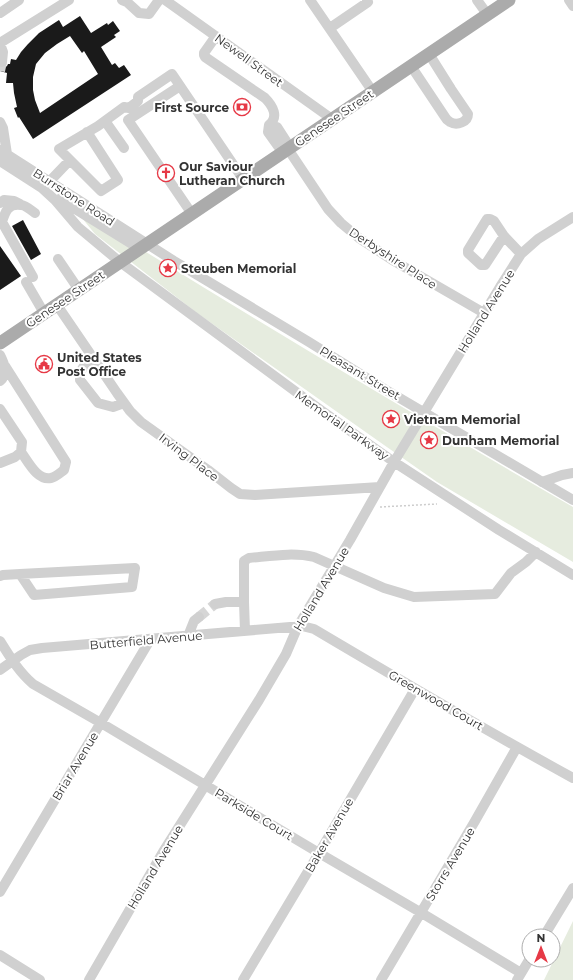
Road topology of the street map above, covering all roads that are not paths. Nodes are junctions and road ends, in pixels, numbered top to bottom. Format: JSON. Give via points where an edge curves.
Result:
{"nodes":[{"id":1,"x":19,"y":0,"type":"edge"},
{"id":2,"x":69,"y":0,"type":"edge"},
{"id":3,"x":122,"y":0,"type":"edge"},
{"id":4,"x":160,"y":0,"type":"edge"},
{"id":5,"x":165,"y":0,"type":"edge"},
{"id":6,"x":310,"y":0,"type":"edge"},
{"id":7,"x":367,"y":0,"type":"edge"},
{"id":8,"x":477,"y":0,"type":"edge"},
{"id":9,"x":509,"y":0,"type":"edge"},
{"id":10,"x":569,"y":0,"type":"edge"},
{"id":11,"x":573,"y":6,"type":"edge"},
{"id":12,"x":0,"y":13,"type":"edge"},
{"id":13,"x":487,"y":14,"type":"junction"},
{"id":14,"x":330,"y":28,"type":"junction"},
{"id":15,"x":216,"y":36,"type":"junction"},
{"id":16,"x":0,"y":44,"type":"edge"},
{"id":17,"x":429,"y":54,"type":"junction"},
{"id":18,"x":411,"y":66,"type":"junction"},
{"id":19,"x":1,"y":68,"type":"edge"},
{"id":20,"x":180,"y":86,"type":"junction"},
{"id":21,"x":373,"y":92,"type":"junction"},
{"id":22,"x":332,"y":119,"type":"junction"},
{"id":23,"x":105,"y":121,"type":"junction"},
{"id":24,"x":0,"y":122,"type":"edge"},
{"id":25,"x":87,"y":132,"type":"junction"},
{"id":26,"x":124,"y":148,"type":"dead end"},
{"id":27,"x":288,"y":149,"type":"junction"},
{"id":28,"x":2,"y":158,"type":"edge"},
{"id":29,"x":70,"y":160,"type":"junction"},
{"id":30,"x":243,"y":179,"type":"junction"},
{"id":31,"x":45,"y":185,"type":"junction"},
{"id":32,"x":0,"y":203,"type":"edge"},
{"id":33,"x":22,"y":205,"type":"junction"},
{"id":34,"x":35,"y":213,"type":"dead end"},
{"id":35,"x":192,"y":214,"type":"junction"},
{"id":36,"x":573,"y":217,"type":"edge"},
{"id":37,"x":1,"y":221,"type":"edge"},
{"id":38,"x":504,"y":236,"type":"dead end"},
{"id":39,"x":144,"y":247,"type":"junction"},
{"id":40,"x":521,"y":254,"type":"junction"},
{"id":41,"x":58,"y":259,"type":"dead end"},
{"id":42,"x":120,"y":262,"type":"junction"},
{"id":43,"x":79,"y":290,"type":"junction"},
{"id":44,"x":56,"y":305,"type":"junction"},
{"id":45,"x":44,"y":313,"type":"junction"},
{"id":46,"x":484,"y":313,"type":"junction"},
{"id":47,"x":0,"y":343,"type":"edge"},
{"id":48,"x":0,"y":354,"type":"edge"},
{"id":49,"x":93,"y":358,"type":"junction"},
{"id":50,"x":5,"y":366,"type":"junction"},
{"id":51,"x":0,"y":381,"type":"edge"},
{"id":52,"x":124,"y":403,"type":"junction"},
{"id":53,"x":0,"y":409,"type":"edge"},
{"id":54,"x":424,"y":412,"type":"junction"},
{"id":55,"x":21,"y":452,"type":"junction"},
{"id":56,"x":0,"y":462,"type":"edge"},
{"id":57,"x":394,"y":462,"type":"junction"},
{"id":58,"x":573,"y":473,"type":"edge"},
{"id":59,"x":542,"y":482,"type":"junction"},
{"id":60,"x":380,"y":487,"type":"junction"},
{"id":61,"x":573,"y":500,"type":"edge"},
{"id":62,"x":536,"y":552,"type":"junction"},
{"id":63,"x":334,"y":566,"type":"junction"},
{"id":64,"x":20,"y":574,"type":"junction"},
{"id":65,"x":573,"y":575,"type":"edge"},
{"id":66,"x":0,"y":576,"type":"edge"},
{"id":67,"x":244,"y":602,"type":"junction"},
{"id":68,"x":215,"y":604,"type":"tunnel mouth"},
{"id":69,"x":199,"y":617,"type":"tunnel mouth"},
{"id":70,"x":298,"y":626,"type":"junction"},
{"id":71,"x":245,"y":631,"type":"junction"},
{"id":72,"x":188,"y":636,"type":"junction"},
{"id":73,"x":150,"y":640,"type":"junction"},
{"id":74,"x":0,"y":641,"type":"edge"},
{"id":75,"x":12,"y":662,"type":"junction"},
{"id":76,"x":0,"y":670,"type":"edge"},
{"id":77,"x":415,"y":689,"type":"junction"},
{"id":78,"x":101,"y":723,"type":"junction"},
{"id":79,"x":517,"y":747,"type":"junction"},
{"id":80,"x":573,"y":778,"type":"edge"},
{"id":81,"x":205,"y":784,"type":"junction"},
{"id":82,"x":319,"y":853,"type":"junction"},
{"id":83,"x":573,"y":888,"type":"edge"},
{"id":84,"x":0,"y":892,"type":"edge"},
{"id":85,"x":420,"y":912,"type":"junction"},
{"id":86,"x":549,"y":928,"type":"edge"},
{"id":87,"x":0,"y":955,"type":"edge"},
{"id":88,"x":519,"y":976,"type":"edge"},
{"id":89,"x":40,"y":980,"type":"edge"},
{"id":90,"x":89,"y":980,"type":"edge"},
{"id":91,"x":243,"y":980,"type":"edge"},
{"id":92,"x":381,"y":980,"type":"edge"}],
"edges":[{"from":1,"to":12,"type":"street"},
{"from":2,"to":16,"type":"street"},
{"from":3,"to":4,"type":"street","via":[[139,13],[149,14]]},
{"from":5,"to":15,"type":"street","name":"Newell Street"},
{"from":6,"to":14,"type":"street"},
{"from":7,"to":14,"type":"street","via":[[368,2]]},
{"from":8,"to":13,"type":"street"},
{"from":9,"to":13,"type":"main road","name":"Genesee Street"},
{"from":10,"to":11,"type":"street"},
{"from":13,"to":17,"type":"main road","name":"Genesee Street"},
{"from":14,"to":21,"type":"street"},
{"from":15,"to":22,"type":"street","name":"Newell Street"},
{"from":15,"to":27,"type":"street","via":[[204,53],[205,57],[271,104],[274,116],[268,125],[268,132],[278,146]]},
{"from":16,"to":19,"type":"street","via":[[3,52]]},
{"from":17,"to":18,"type":"main road","name":"Genesee Street"},
{"from":17,"to":18,"type":"street","via":[[468,114],[466,119],[456,123],[450,122]]},
{"from":18,"to":21,"type":"main road","name":"Genesee Street"},
{"from":20,"to":23,"type":"street","via":[[172,74],[138,97],[138,101],[129,108],[124,107]]},
{"from":20,"to":30,"type":"street"},
{"from":20,"to":35,"type":"street","via":[[128,120]]},
{"from":21,"to":22,"type":"main road","name":"Genesee Street"},
{"from":22,"to":27,"type":"main road","name":"Genesee Street"},
{"from":23,"to":25,"type":"street"},
{"from":23,"to":26,"type":"street"},
{"from":24,"to":28,"type":"street","via":[[3,128]]},
{"from":25,"to":29,"type":"street","via":[[58,149]]},
{"from":25,"to":29,"type":"street","via":[[118,180],[101,191]]},
{"from":27,"to":30,"type":"main road","name":"Genesee Street"},
{"from":27,"to":46,"type":"street","name":"Derbyshire Place","via":[[328,209],[341,223],[394,261]]},
{"from":28,"to":31,"type":"street","name":"Burrstone Road"},
{"from":29,"to":31,"type":"street"},
{"from":30,"to":35,"type":"main road","name":"Genesee Street"},
{"from":31,"to":39,"type":"street","name":"Pleasant Street"},
{"from":31,"to":42,"type":"street","name":"Burrstone Road","via":[[78,226]]},
{"from":32,"to":33,"type":"street","via":[[4,200],[14,200]]},
{"from":33,"to":34,"type":"street"},
{"from":33,"to":37,"type":"street","via":[[11,206],[5,211]]},
{"from":35,"to":39,"type":"main road","name":"Genesee Street"},
{"from":36,"to":40,"type":"street","name":"Holland Avenue","via":[[538,239]]},
{"from":37,"to":45,"type":"street"},
{"from":38,"to":40,"type":"street"},
{"from":39,"to":42,"type":"main road","name":"Genesee Street"},
{"from":39,"to":54,"type":"street","name":"Pleasant Street"},
{"from":40,"to":46,"type":"street","name":"Holland Avenue"},
{"from":41,"to":43,"type":"street"},
{"from":42,"to":43,"type":"main road","name":"Genesee Street"},
{"from":42,"to":57,"type":"street","name":"Memorial Parkway"},
{"from":43,"to":44,"type":"main road","name":"Genesee Street"},
{"from":44,"to":45,"type":"main road","name":"Genesee Street"},
{"from":44,"to":49,"type":"street","name":"Irving Place"},
{"from":45,"to":47,"type":"main road","name":"Genesee Street"},
{"from":46,"to":54,"type":"street","name":"Holland Avenue"},
{"from":48,"to":50,"type":"street"},
{"from":49,"to":52,"type":"street","name":"Irving Place"},
{"from":49,"to":52,"type":"street","via":[[80,372],[80,380],[98,402],[113,407]]},
{"from":50,"to":51,"type":"street"},
{"from":50,"to":55,"type":"street","via":[[66,462],[64,470],[50,479],[41,477]]},
{"from":52,"to":60,"type":"street","name":"Irving Place","via":[[141,422],[240,494]]},
{"from":53,"to":55,"type":"street","via":[[22,442]]},
{"from":54,"to":57,"type":"street","name":"Holland Avenue"},
{"from":54,"to":59,"type":"street","name":"Pleasant Street"},
{"from":55,"to":56,"type":"street"},
{"from":57,"to":60,"type":"street","name":"Holland Avenue"},
{"from":57,"to":62,"type":"street","name":"Memorial Parkway"},
{"from":58,"to":59,"type":"street"},
{"from":59,"to":61,"type":"street","name":"Pleasant Street"},
{"from":60,"to":63,"type":"street","name":"Holland Avenue"},
{"from":62,"to":63,"type":"street","via":[[511,573],[495,594],[414,597],[384,588]]},
{"from":62,"to":65,"type":"street","name":"Memorial Parkway"},
{"from":63,"to":67,"type":"street","via":[[307,555],[249,558],[244,561]]},
{"from":63,"to":70,"type":"street","name":"Holland Avenue"},
{"from":64,"to":64,"type":"street","via":[[58,572],[135,568],[132,587],[34,595]]},
{"from":64,"to":66,"type":"street"},
{"from":67,"to":68,"type":"street"},
{"from":67,"to":71,"type":"street"},
{"from":69,"to":72,"type":"street","via":[[194,621]]},
{"from":70,"to":71,"type":"street","name":"Butterfield Avenue"},
{"from":70,"to":77,"type":"street","name":"Greenwood Court","via":[[314,629]]},
{"from":70,"to":81,"type":"street","name":"Holland Avenue","via":[[286,654],[259,700]]},
{"from":71,"to":72,"type":"street","name":"Butterfield Avenue"},
{"from":72,"to":73,"type":"street","name":"Butterfield Avenue"},
{"from":73,"to":75,"type":"street","name":"Butterfield Avenue","via":[[42,648],[30,650]]},
{"from":73,"to":78,"type":"street","name":"Briar Avenue"},
{"from":74,"to":75,"type":"street","name":"Parkside Court"},
{"from":75,"to":76,"type":"street","name":"Butterfield Avenue"},
{"from":75,"to":78,"type":"street","name":"Parkside Court","via":[[34,684]]},
{"from":77,"to":79,"type":"street","name":"Greenwood Court"},
{"from":77,"to":82,"type":"street","name":"Baker Avenue"},
{"from":78,"to":81,"type":"street","name":"Parkside Court"},
{"from":78,"to":84,"type":"street","name":"Briar Avenue"},
{"from":79,"to":80,"type":"street","name":"Greenwood Court"},
{"from":79,"to":85,"type":"street","name":"Storrs Avenue"},
{"from":81,"to":82,"type":"street","name":"Parkside Court"},
{"from":81,"to":90,"type":"street","name":"Holland Avenue"},
{"from":82,"to":85,"type":"street","name":"Parkside Court"},
{"from":82,"to":91,"type":"street","name":"Baker Avenue"},
{"from":83,"to":86,"type":"street"},
{"from":85,"to":88,"type":"street","name":"Parkside Court"},
{"from":85,"to":92,"type":"street","name":"Storrs Avenue"},
{"from":87,"to":89,"type":"street"}]}
